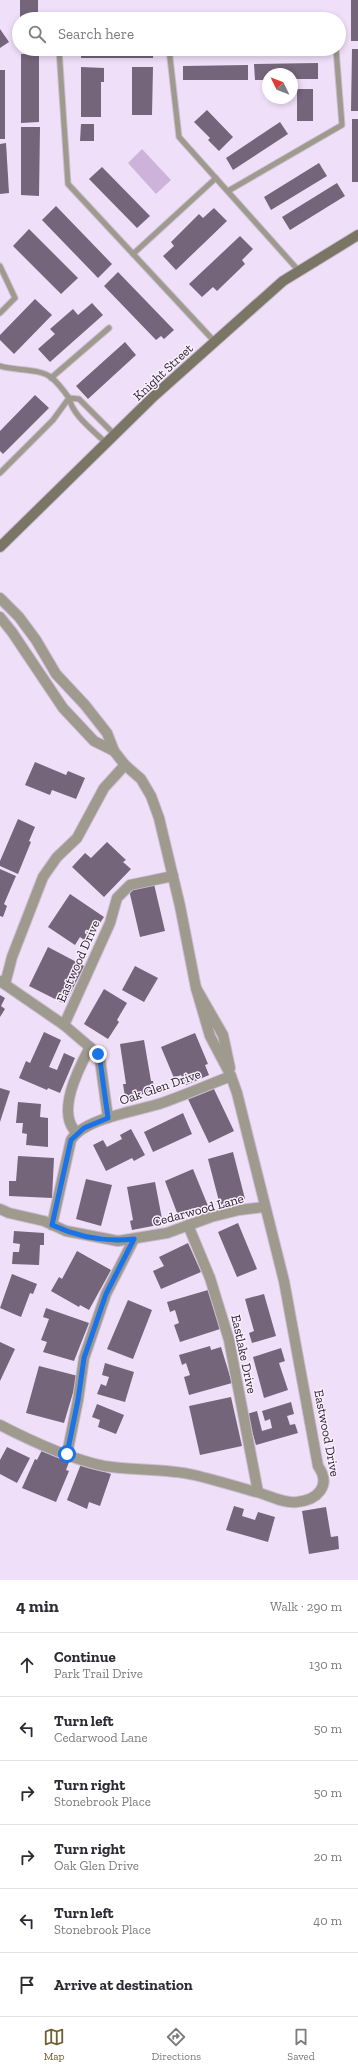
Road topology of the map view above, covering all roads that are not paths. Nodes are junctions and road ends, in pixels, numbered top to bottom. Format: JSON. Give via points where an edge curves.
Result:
{"nodes":[{"id":1,"x":59,"y":56,"type":"edge"},
{"id":2,"x":170,"y":56,"type":"edge"},
{"id":3,"x":337,"y":56,"type":"edge"},
{"id":4,"x":216,"y":178,"type":"junction"},
{"id":5,"x":228,"y":191,"type":"junction"},
{"id":6,"x":358,"y":235,"type":"edge"},
{"id":7,"x":133,"y":254,"type":"junction"},
{"id":8,"x":0,"y":266,"type":"edge"},
{"id":9,"x":299,"y":271,"type":"junction"},
{"id":10,"x":0,"y":313,"type":"edge"},
{"id":11,"x":109,"y":328,"type":"dead end"},
{"id":12,"x":215,"y":342,"type":"junction"},
{"id":13,"x":0,"y":366,"type":"edge"},
{"id":14,"x":51,"y":378,"type":"junction"},
{"id":15,"x":70,"y":398,"type":"junction"},
{"id":16,"x":115,"y":435,"type":"junction"},
{"id":17,"x":106,"y":443,"type":"junction"},
{"id":18,"x":0,"y":473,"type":"edge"},
{"id":19,"x":0,"y":547,"type":"edge"},
{"id":20,"x":0,"y":598,"type":"edge"},
{"id":21,"x":0,"y":617,"type":"edge"},
{"id":22,"x":114,"y":751,"type":"junction"},
{"id":23,"x":125,"y":765,"type":"junction"},
{"id":24,"x":173,"y":876,"type":"junction"},
{"id":25,"x":3,"y":983,"type":"edge"},
{"id":26,"x":64,"y":1025,"type":"junction"},
{"id":27,"x":90,"y":1047,"type":"junction"},
{"id":28,"x":231,"y":1076,"type":"junction"},
{"id":29,"x":108,"y":1118,"type":"junction"},
{"id":30,"x":77,"y":1133,"type":"junction"},
{"id":31,"x":264,"y":1206,"type":"junction"},
{"id":32,"x":0,"y":1210,"type":"edge"},
{"id":33,"x":52,"y":1225,"type":"junction"},
{"id":34,"x":188,"y":1225,"type":"junction"},
{"id":35,"x":134,"y":1239,"type":"junction"},
{"id":36,"x":0,"y":1425,"type":"edge"},
{"id":37,"x":67,"y":1454,"type":"junction"},
{"id":38,"x":258,"y":1492,"type":"junction"}],
"edges":[{"from":1,"to":7,"type":"lane","via":[[68,184]]},
{"from":2,"to":4,"type":"lane","via":[[179,137]]},
{"from":3,"to":5,"type":"lane","via":[[342,125]]},
{"from":4,"to":5,"type":"lane"},
{"from":4,"to":7,"type":"lane"},
{"from":5,"to":9,"type":"lane"},
{"from":6,"to":9,"type":"street","name":"Knight Street"},
{"from":7,"to":12,"type":"lane"},
{"from":8,"to":10,"type":"lane","via":[[15,298]]},
{"from":9,"to":12,"type":"street","name":"Knight Street","via":[[283,280]]},
{"from":11,"to":14,"type":"lane"},
{"from":12,"to":16,"type":"street","name":"Knight Street"},
{"from":13,"to":14,"type":"lane","via":[[12,370],[35,371]]},
{"from":14,"to":15,"type":"lane"},
{"from":15,"to":16,"type":"lane","via":[[79,399]]},
{"from":15,"to":17,"type":"lane","via":[[71,406]]},
{"from":15,"to":18,"type":"lane","via":[[53,420]]},
{"from":16,"to":17,"type":"street","name":"Knight Street"},
{"from":17,"to":19,"type":"street","name":"Knight Street"},
{"from":20,"to":22,"type":"street","name":"Eastwood Drive","via":[[19,617],[36,640],[61,682],[82,702],[106,733]]},
{"from":21,"to":22,"type":"street","name":"Eastwood Drive","via":[[63,708],[94,741]]},
{"from":22,"to":23,"type":"street","name":"Eastwood Drive"},
{"from":23,"to":24,"type":"street","name":"Eastwood Drive","via":[[141,779],[151,796]]},
{"from":23,"to":25,"type":"street","name":"Eastwood Drive","via":[[104,788],[77,838],[57,857],[43,877]]},
{"from":24,"to":26,"type":"street","name":"Eastwood Drive","via":[[130,885],[117,898],[110,922]]},
{"from":24,"to":28,"type":"street","name":"Eastwood Drive","via":[[196,988],[223,1036]]},
{"from":25,"to":26,"type":"street","name":"Eastwood Drive"},
{"from":26,"to":27,"type":"street"},
{"from":27,"to":29,"type":"street","via":[[100,1060]]},
{"from":27,"to":30,"type":"street","via":[[72,1089],[67,1108],[70,1123]]},
{"from":28,"to":29,"type":"street","name":"Oak Glen Drive","via":[[161,1103]]},
{"from":28,"to":31,"type":"street","name":"Eastwood Drive"},
{"from":29,"to":30,"type":"street","name":"Oak Glen Drive"},
{"from":30,"to":33,"type":"street","via":[[71,1140]]},
{"from":31,"to":34,"type":"street","name":"Cedarwood Lane","via":[[239,1210]]},
{"from":31,"to":38,"type":"street","name":"Eastwood Drive","via":[[284,1281],[318,1466],[324,1483],[316,1496],[295,1502],[283,1501]]},
{"from":32,"to":33,"type":"street","name":"Cedarwood Lane"},
{"from":33,"to":35,"type":"street","name":"Cedarwood Lane","via":[[66,1231],[104,1239]]},
{"from":34,"to":35,"type":"street","name":"Cedarwood Lane","via":[[167,1233]]},
{"from":34,"to":38,"type":"street","name":"Eastlake Drive","via":[[210,1278],[229,1340]]},
{"from":35,"to":37,"type":"street","via":[[106,1294],[84,1358]]},
{"from":36,"to":37,"type":"street","name":"Eastwood Drive","via":[[32,1442]]},
{"from":37,"to":38,"type":"street","name":"Eastwood Drive","via":[[103,1465],[178,1471]]}]}
